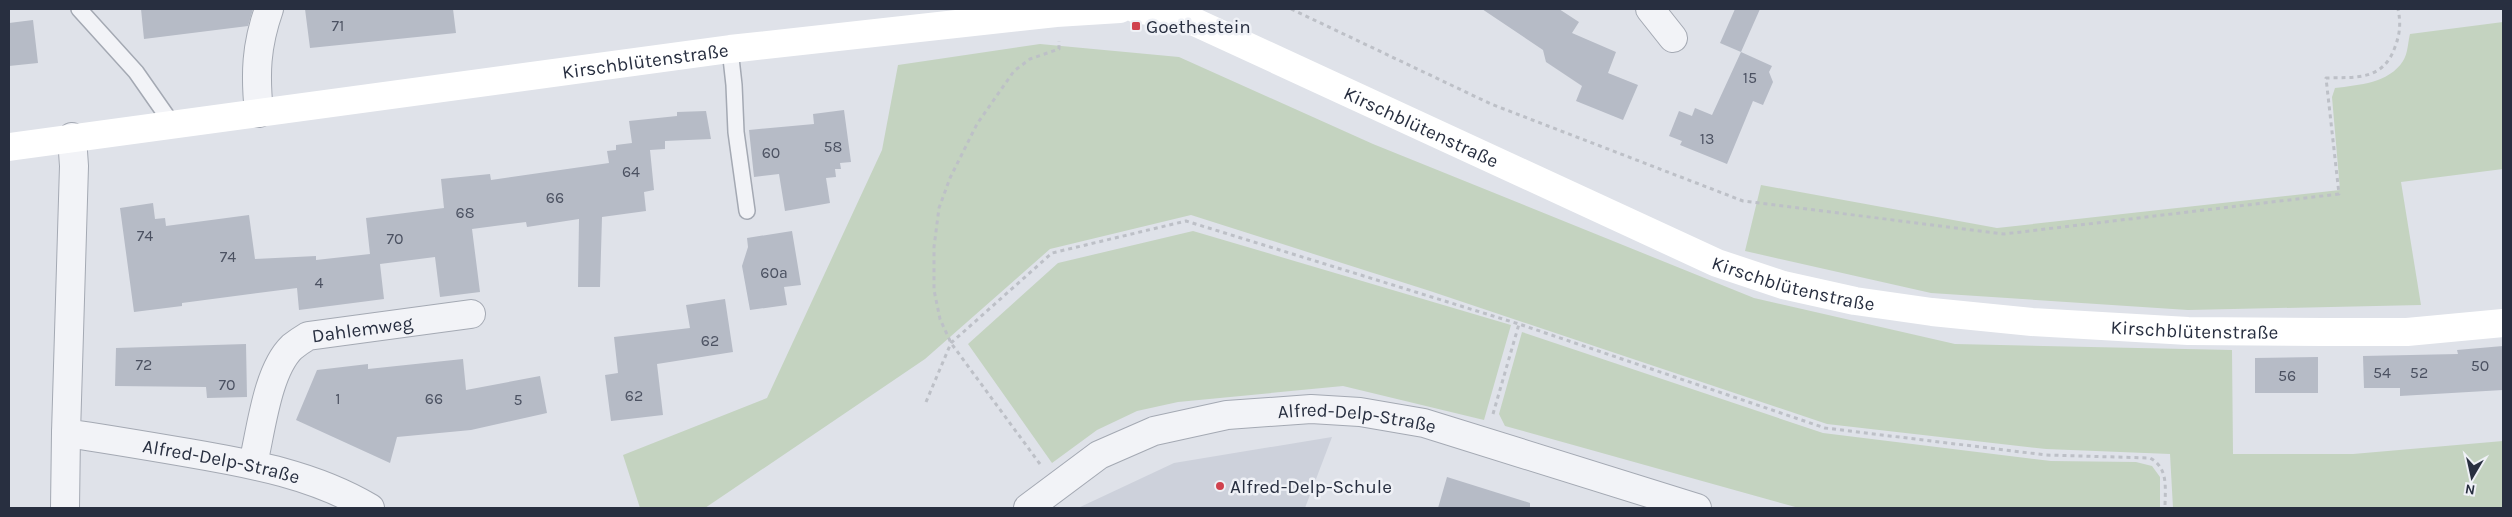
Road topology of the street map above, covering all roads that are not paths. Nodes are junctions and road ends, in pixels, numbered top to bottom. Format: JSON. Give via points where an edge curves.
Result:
{"nodes":[{"id":1,"x":79,"y":9,"type":"edge"},
{"id":2,"x":269,"y":9,"type":"edge"},
{"id":3,"x":1120,"y":9,"type":"edge"},
{"id":4,"x":1136,"y":9,"type":"edge"},
{"id":5,"x":1650,"y":9,"type":"edge"},
{"id":6,"x":1189,"y":13,"type":"edge"},
{"id":7,"x":1674,"y":38,"type":"dead end"},
{"id":8,"x":730,"y":49,"type":"junction"},
{"id":9,"x":259,"y":112,"type":"junction"},
{"id":10,"x":173,"y":125,"type":"junction"},
{"id":11,"x":72,"y":137,"type":"junction"},
{"id":12,"x":9,"y":147,"type":"edge"},
{"id":13,"x":747,"y":211,"type":"dead end"},
{"id":14,"x":470,"y":314,"type":"dead end"},
{"id":15,"x":2503,"y":324,"type":"edge"},
{"id":16,"x":66,"y":433,"type":"junction"},
{"id":17,"x":253,"y":464,"type":"junction"},
{"id":18,"x":65,"y":508,"type":"edge"},
{"id":19,"x":370,"y":508,"type":"edge"},
{"id":20,"x":1028,"y":508,"type":"edge"},
{"id":21,"x":1697,"y":508,"type":"edge"}],
"edges":[{"from":1,"to":10,"type":"lane","via":[[136,72]]},
{"from":2,"to":9,"type":"street","via":[[260,36],[255,78]]},
{"from":3,"to":8,"type":"main road","name":"Kirschblütenstraße","via":[[1056,13]]},
{"from":4,"to":6,"type":"main road","name":"Kirschblütenstraße"},
{"from":5,"to":7,"type":"street"},
{"from":6,"to":15,"type":"main road","name":"Kirschblütenstraße","via":[[1717,264],[1783,285],[1855,301],[1932,312],[2032,322],[2188,331],[2407,332]]},
{"from":8,"to":9,"type":"main road","name":"Kirschblütenstraße"},
{"from":8,"to":13,"type":"lane","via":[[736,132]]},
{"from":9,"to":10,"type":"main road","name":"Kirschblütenstraße"},
{"from":10,"to":11,"type":"main road","name":"Kirschblütenstraße"},
{"from":11,"to":12,"type":"main road","name":"Kirschblütenstraße"},
{"from":11,"to":16,"type":"street","via":[[74,166]]},
{"from":14,"to":17,"type":"street","name":"Dahlemweg","via":[[308,336],[292,347],[281,361],[272,383]]},
{"from":16,"to":17,"type":"street","name":"Alfred-Delp-Straße"},
{"from":16,"to":18,"type":"street"},
{"from":17,"to":19,"type":"street","name":"Alfred-Delp-Straße","via":[[288,472]]},
{"from":20,"to":21,"type":"street","name":"Alfred-Delp-Straße","via":[[1099,455],[1154,431],[1227,415],[1311,409],[1360,412],[1424,423]]}]}
